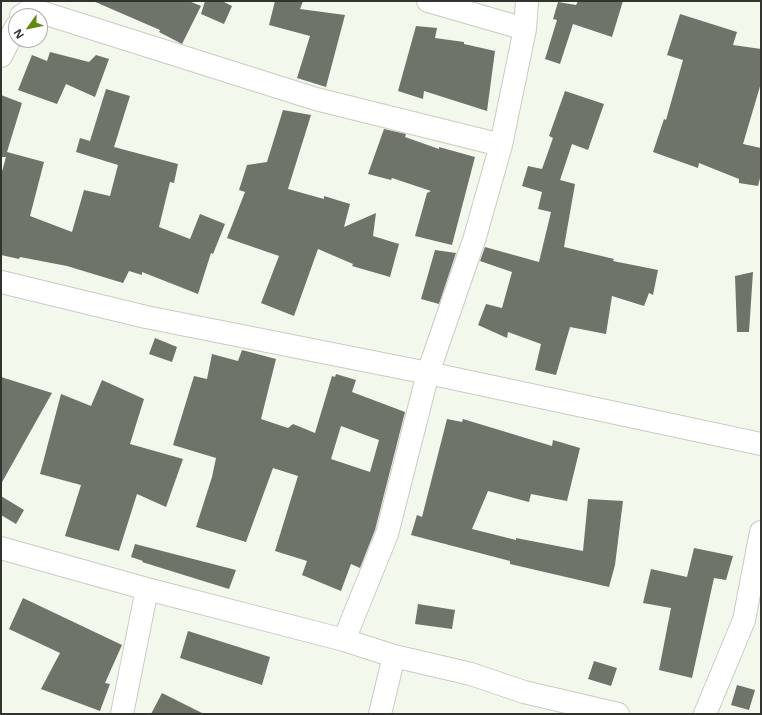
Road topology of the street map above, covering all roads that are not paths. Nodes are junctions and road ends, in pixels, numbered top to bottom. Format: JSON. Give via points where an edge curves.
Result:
{"nodes":[{"id":1,"x":428,"y":1,"type":"edge"},
{"id":2,"x":527,"y":1,"type":"edge"},
{"id":3,"x":48,"y":14,"type":"edge"},
{"id":4,"x":525,"y":29,"type":"junction"},
{"id":5,"x":8,"y":42,"type":"edge"},
{"id":6,"x":1,"y":56,"type":"edge"},
{"id":7,"x":501,"y":145,"type":"junction"},
{"id":8,"x":1,"y":282,"type":"edge"},
{"id":9,"x":428,"y":372,"type":"junction"},
{"id":10,"x":761,"y":444,"type":"edge"},
{"id":11,"x":761,"y":532,"type":"edge"},
{"id":12,"x":1,"y":548,"type":"edge"},
{"id":13,"x":147,"y":589,"type":"junction"},
{"id":14,"x":344,"y":640,"type":"junction"},
{"id":15,"x":394,"y":656,"type":"junction"},
{"id":16,"x":609,"y":713,"type":"edge"},
{"id":17,"x":122,"y":714,"type":"edge"},
{"id":18,"x":380,"y":714,"type":"edge"},
{"id":19,"x":705,"y":714,"type":"edge"}],
"edges":[{"from":1,"to":4,"type":"street"},
{"from":2,"to":4,"type":"street"},
{"from":3,"to":7,"type":"street","via":[[316,99]]},
{"from":4,"to":7,"type":"street"},
{"from":5,"to":6,"type":"street"},
{"from":7,"to":9,"type":"street","via":[[475,237]]},
{"from":8,"to":9,"type":"street","via":[[146,317]]},
{"from":9,"to":10,"type":"street"},
{"from":9,"to":14,"type":"street","via":[[387,534]]},
{"from":11,"to":19,"type":"street","via":[[744,620]]},
{"from":12,"to":13,"type":"street"},
{"from":13,"to":14,"type":"street"},
{"from":13,"to":17,"type":"street"},
{"from":14,"to":15,"type":"street"},
{"from":15,"to":16,"type":"street","via":[[471,674],[524,692]]},
{"from":15,"to":18,"type":"street"}]}
